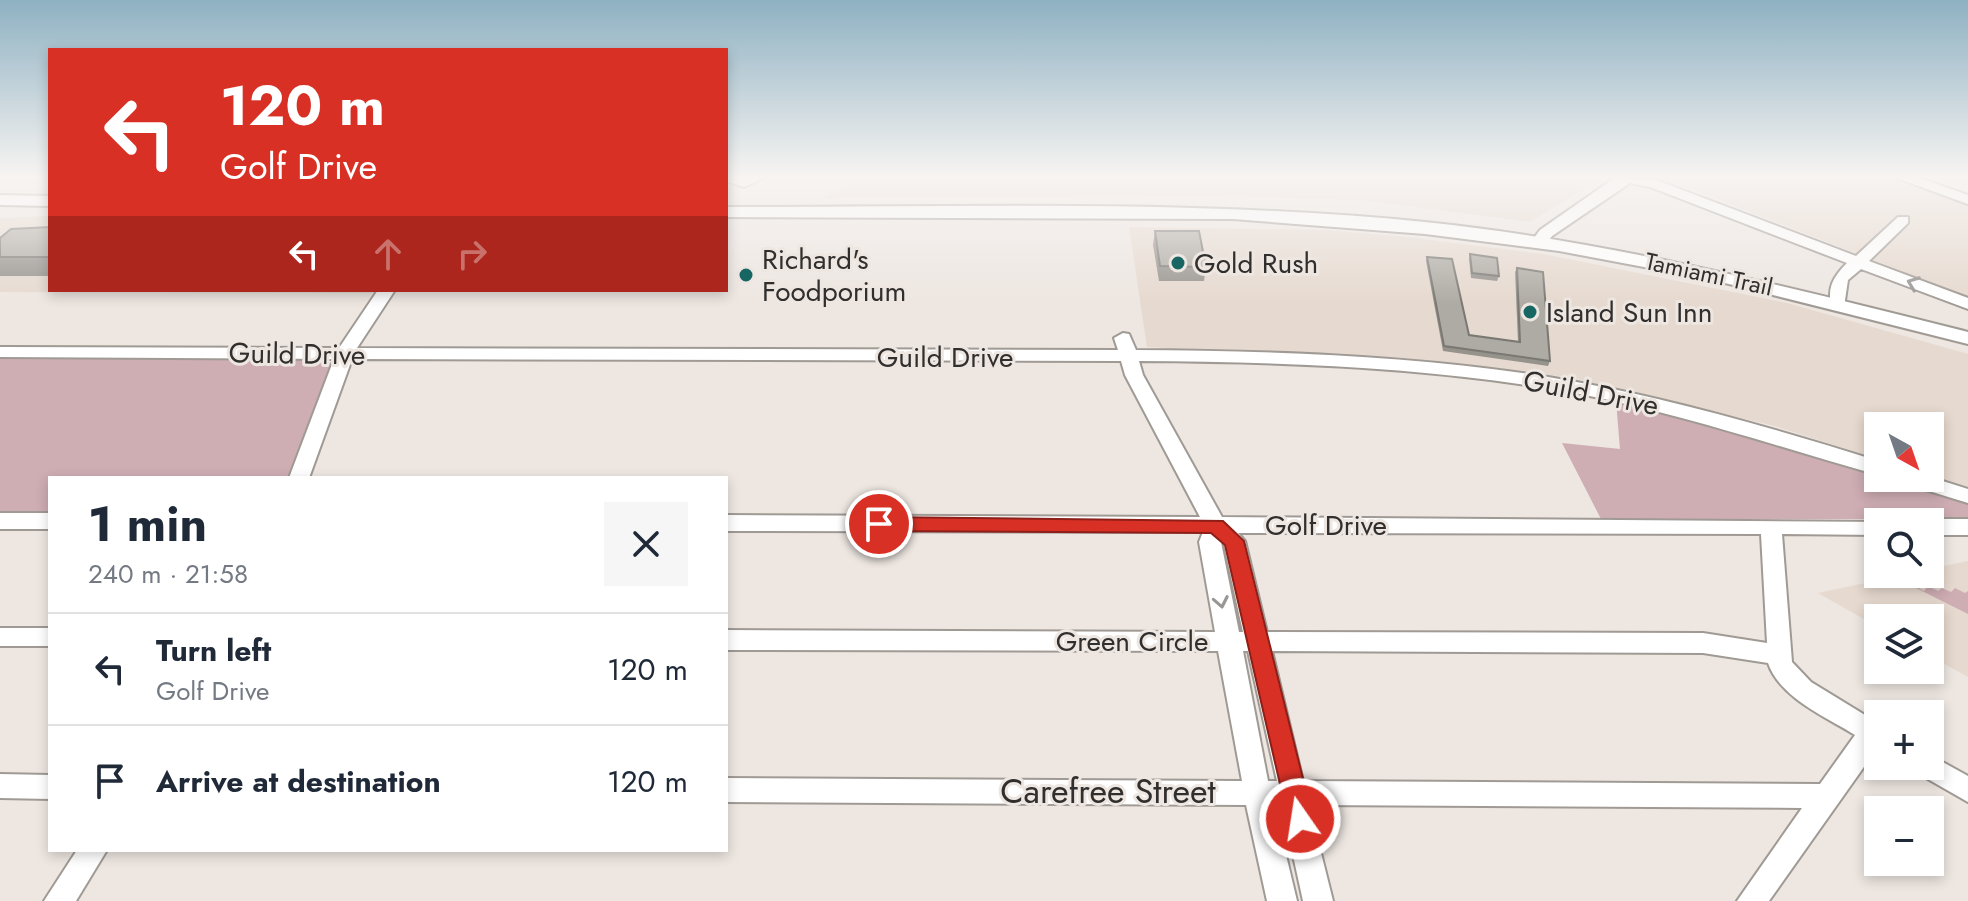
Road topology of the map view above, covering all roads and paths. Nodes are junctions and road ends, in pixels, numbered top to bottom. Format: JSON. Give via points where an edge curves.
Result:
{"nodes":[{"id":1,"x":1314,"y":219,"type":"edge"},
{"id":2,"x":1422,"y":219,"type":"edge"},
{"id":3,"x":1569,"y":219,"type":"edge"},
{"id":4,"x":1715,"y":219,"type":"edge"},
{"id":5,"x":1744,"y":219,"type":"edge"},
{"id":6,"x":1903,"y":220,"type":"dead end"},
{"id":7,"x":1542,"y":238,"type":"junction"},
{"id":8,"x":1853,"y":267,"type":"junction"},
{"id":9,"x":385,"y":292,"type":"edge"},
{"id":10,"x":1838,"y":297,"type":"junction"},
{"id":11,"x":1968,"y":304,"type":"edge"},
{"id":12,"x":1968,"y":325,"type":"edge"},
{"id":13,"x":1968,"y":338,"type":"edge"},
{"id":14,"x":1125,"y":347,"type":"junction"},
{"id":15,"x":0,"y":352,"type":"edge"},
{"id":16,"x":344,"y":355,"type":"junction"},
{"id":17,"x":1864,"y":464,"type":"edge"},
{"id":18,"x":300,"y":476,"type":"edge"},
{"id":19,"x":1944,"y":489,"type":"edge"},
{"id":20,"x":1968,"y":496,"type":"edge"},
{"id":21,"x":0,"y":521,"type":"edge"},
{"id":22,"x":48,"y":521,"type":"edge"},
{"id":23,"x":728,"y":523,"type":"edge"},
{"id":24,"x":1216,"y":526,"type":"junction"},
{"id":25,"x":1771,"y":527,"type":"junction"},
{"id":26,"x":1864,"y":527,"type":"edge"},
{"id":27,"x":1944,"y":527,"type":"edge"},
{"id":28,"x":1968,"y":527,"type":"edge"},
{"id":29,"x":0,"y":637,"type":"edge"},
{"id":30,"x":48,"y":637,"type":"edge"},
{"id":31,"x":728,"y":640,"type":"edge"},
{"id":32,"x":1229,"y":642,"type":"junction"},
{"id":33,"x":1259,"y":643,"type":"junction"},
{"id":34,"x":1778,"y":655,"type":"junction"},
{"id":35,"x":1864,"y":727,"type":"edge"},
{"id":36,"x":1864,"y":748,"type":"edge"},
{"id":37,"x":1944,"y":776,"type":"edge"},
{"id":38,"x":0,"y":786,"type":"edge"},
{"id":39,"x":48,"y":787,"type":"edge"},
{"id":40,"x":728,"y":790,"type":"edge"},
{"id":41,"x":1968,"y":790,"type":"edge"},
{"id":42,"x":1257,"y":792,"type":"junction"},
{"id":43,"x":1294,"y":792,"type":"junction"},
{"id":44,"x":1826,"y":796,"type":"junction"},
{"id":45,"x":92,"y":852,"type":"edge"},
{"id":46,"x":59,"y":901,"type":"edge"},
{"id":47,"x":1282,"y":901,"type":"edge"},
{"id":48,"x":1318,"y":901,"type":"edge"},
{"id":49,"x":1752,"y":901,"type":"edge"}],
"edges":[{"from":1,"to":7,"type":"main road","name":"Tamiami Trail"},
{"from":2,"to":7,"type":"main road","name":"Tamiami Trail"},
{"from":3,"to":7,"type":"street"},
{"from":4,"to":8,"type":"street"},
{"from":5,"to":8,"type":"street"},
{"from":6,"to":8,"type":"street"},
{"from":7,"to":10,"type":"main road","name":"Tamiami Trail","via":[[1692,258]]},
{"from":8,"to":10,"type":"street","via":[[1840,279]]},
{"from":11,"to":8,"type":"street","one_way":true},
{"from":9,"to":16,"type":"street"},
{"from":10,"to":12,"type":"main road","name":"Tamiami Trail"},
{"from":10,"to":13,"type":"main road","name":"Tamiami Trail"},
{"from":14,"to":16,"type":"street","name":"Guild Drive"},
{"from":14,"to":17,"type":"street","name":"Guild Drive","via":[[1533,380],[1682,411]]},
{"from":14,"to":24,"type":"street"},
{"from":15,"to":16,"type":"street","name":"Guild Drive"},
{"from":16,"to":18,"type":"street"},
{"from":19,"to":20,"type":"street"},
{"from":21,"to":22,"type":"street"},
{"from":23,"to":24,"type":"street","name":"Golf Drive"},
{"from":24,"to":25,"type":"street","name":"Golf Drive"},
{"from":24,"to":32,"type":"street","one_way":true,"via":[[1210,542]]},
{"from":24,"to":33,"type":"street","via":[[1234,541]]},
{"from":25,"to":26,"type":"street","name":"Golf Drive"},
{"from":25,"to":34,"type":"street"},
{"from":27,"to":28,"type":"street"},
{"from":29,"to":30,"type":"street"},
{"from":31,"to":32,"type":"street","name":"Green Circle"},
{"from":32,"to":33,"type":"street","name":"Green Circle"},
{"from":32,"to":42,"type":"street"},
{"from":33,"to":34,"type":"street","name":"Green Circle","via":[[1703,643]]},
{"from":33,"to":43,"type":"street"},
{"from":34,"to":35,"type":"street","via":[[1786,674],[1802,689]]},
{"from":36,"to":44,"type":"street"},
{"from":37,"to":41,"type":"street"},
{"from":38,"to":39,"type":"street"},
{"from":40,"to":42,"type":"street","name":"Carefree Street"},
{"from":42,"to":43,"type":"street","name":"Carefree Street"},
{"from":42,"to":47,"type":"street"},
{"from":43,"to":44,"type":"street","name":"Carefree Street"},
{"from":43,"to":48,"type":"street"},
{"from":44,"to":49,"type":"street"},
{"from":45,"to":46,"type":"street"}]}
